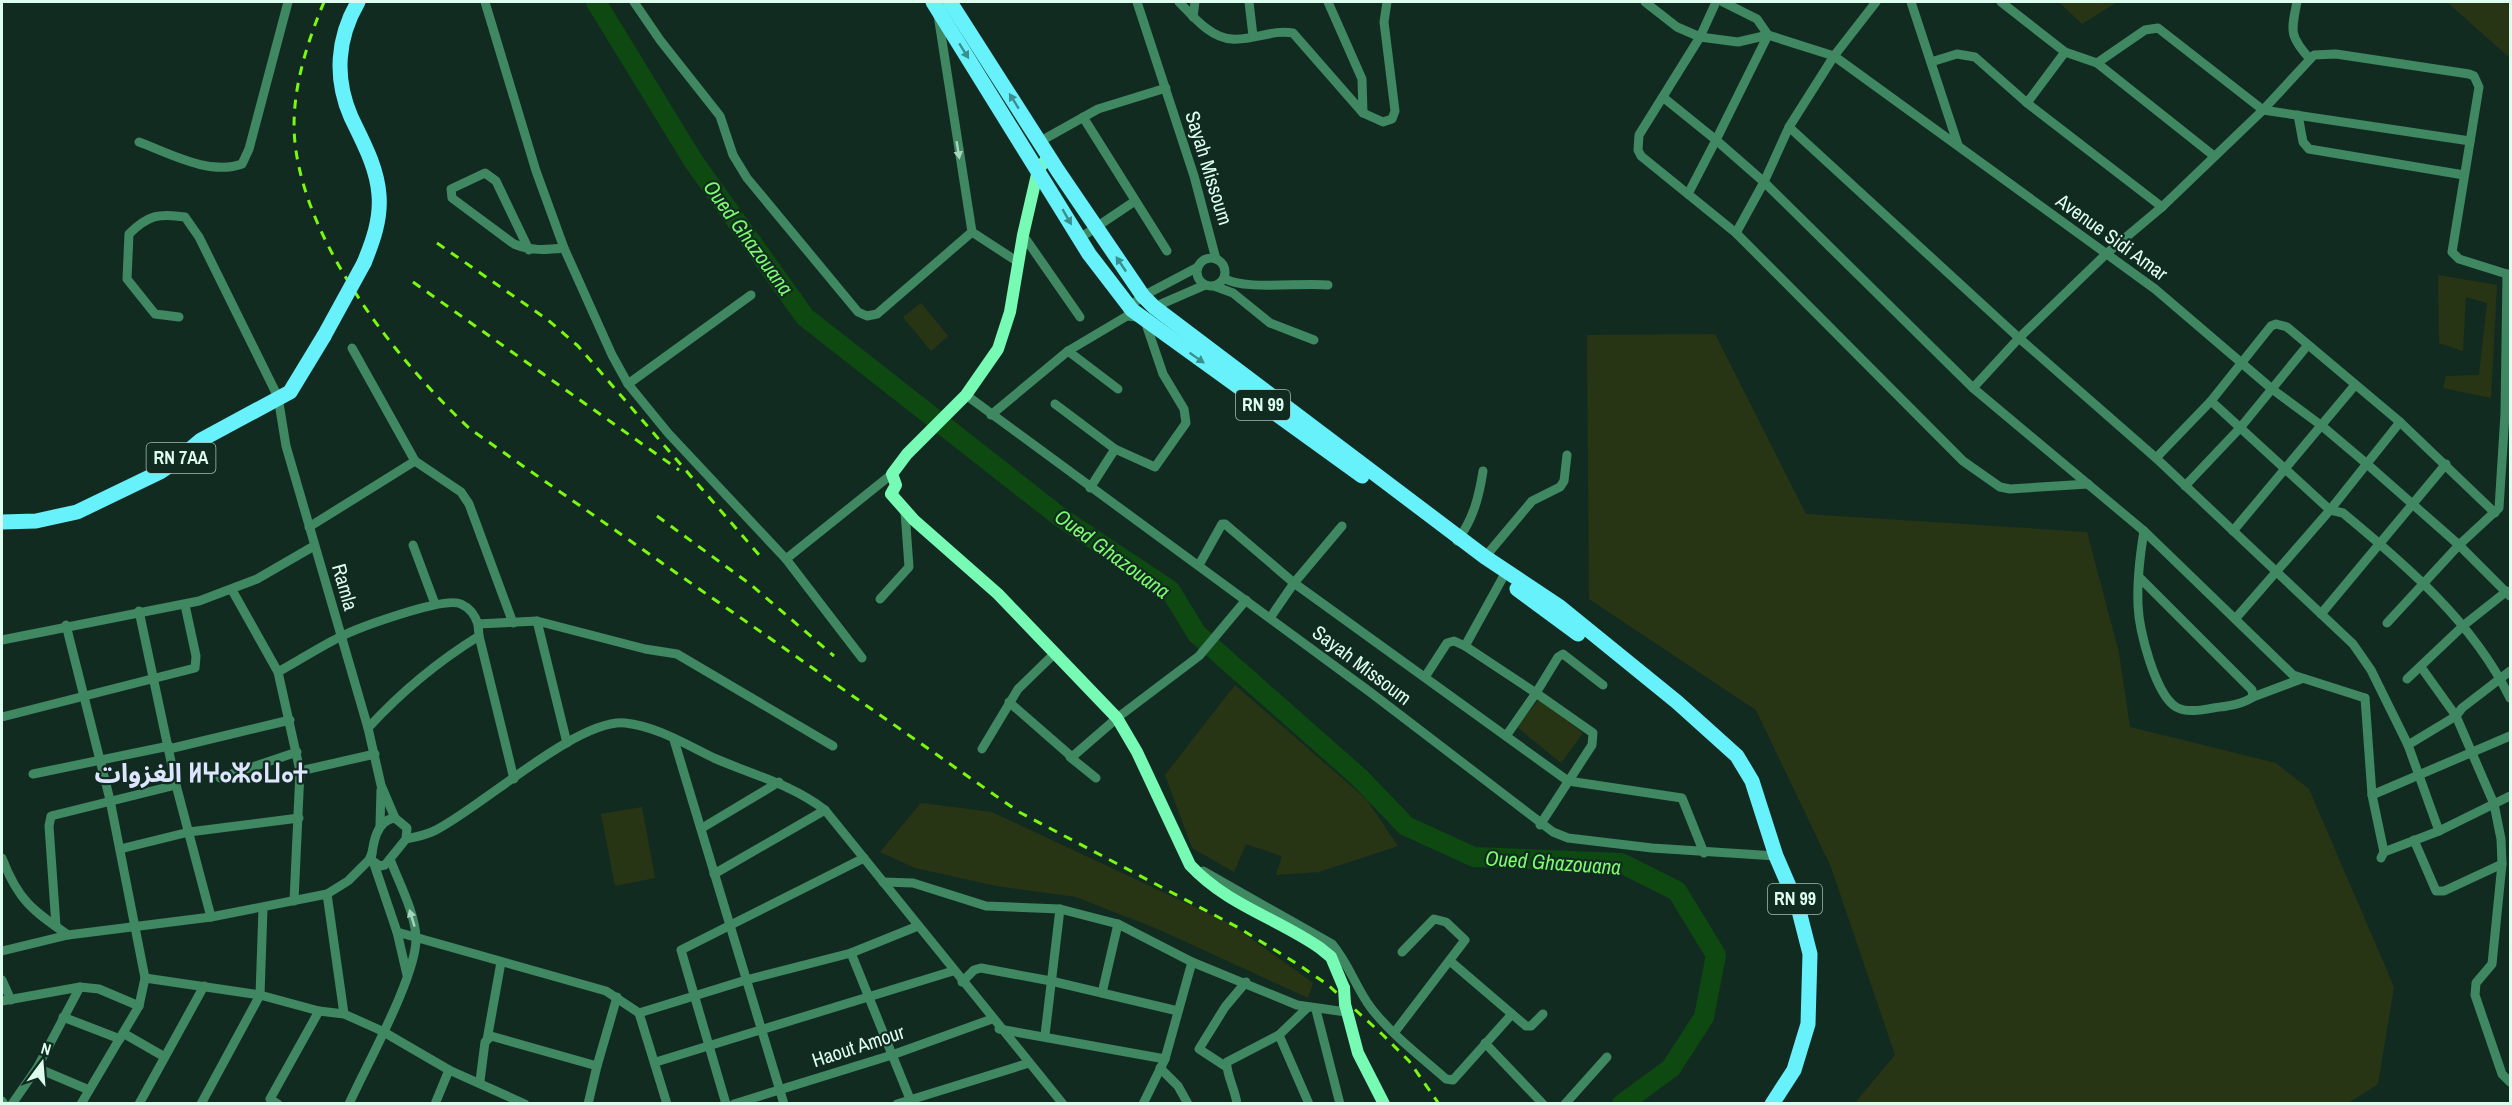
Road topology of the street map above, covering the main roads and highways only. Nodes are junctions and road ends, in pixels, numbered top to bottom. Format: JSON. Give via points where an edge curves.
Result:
{"nodes":[{"id":1,"x":358,"y":2,"type":"edge"},
{"id":2,"x":940,"y":4,"type":"edge"},
{"id":3,"x":1049,"y":156,"type":"junction"},
{"id":4,"x":1058,"y":171,"type":"junction"},
{"id":5,"x":1040,"y":180,"type":"junction"},
{"id":6,"x":1223,"y":368,"type":"junction"},
{"id":7,"x":2,"y":522,"type":"edge"},
{"id":8,"x":1457,"y":540,"type":"junction"},
{"id":9,"x":1505,"y":574,"type":"junction"},
{"id":10,"x":1384,"y":1104,"type":"edge"},
{"id":11,"x":1772,"y":1104,"type":"edge"}],
"edges":[{"from":1,"to":7,"type":"main road","number":"RN 7AA","bridge":true,"via":[[345,28],[339,64],[345,102],[368,151],[379,195],[375,231],[364,263],[290,392],[201,440],[160,472],[103,500],[56,518]]},
{"from":3,"to":2,"type":"main road","number":"RN 99","one_way":true},
{"from":2,"to":5,"type":"main road","number":"RN 99","one_way":true},
{"from":3,"to":4,"type":"main road","number":"RN 99"},
{"from":3,"to":5,"type":"main road"},
{"from":4,"to":5,"type":"main road"},
{"from":6,"to":4,"type":"main road","number":"RN 99","one_way":true,"via":[[1148,302]]},
{"from":5,"to":6,"type":"main road","number":"RN 99","one_way":true,"via":[[1135,315]]},
{"from":5,"to":10,"type":"main road","bridge":true,"via":[[1023,235],[1005,333],[998,349],[966,396],[892,474],[896,485],[891,494],[914,520],[998,594],[1116,718],[1137,752],[1181,849],[1204,880],[1331,957],[1344,988],[1358,1053]]},
{"from":6,"to":8,"type":"main road","number":"RN 99"},
{"from":8,"to":9,"type":"main road","number":"RN 99"},
{"from":8,"to":9,"type":"main road","number":"RN 99"},
{"from":9,"to":11,"type":"main road","number":"RN 99","via":[[1692,716],[1737,756],[1752,781],[1776,856],[1798,907],[1810,954],[1808,1024],[1794,1070]]}]}
